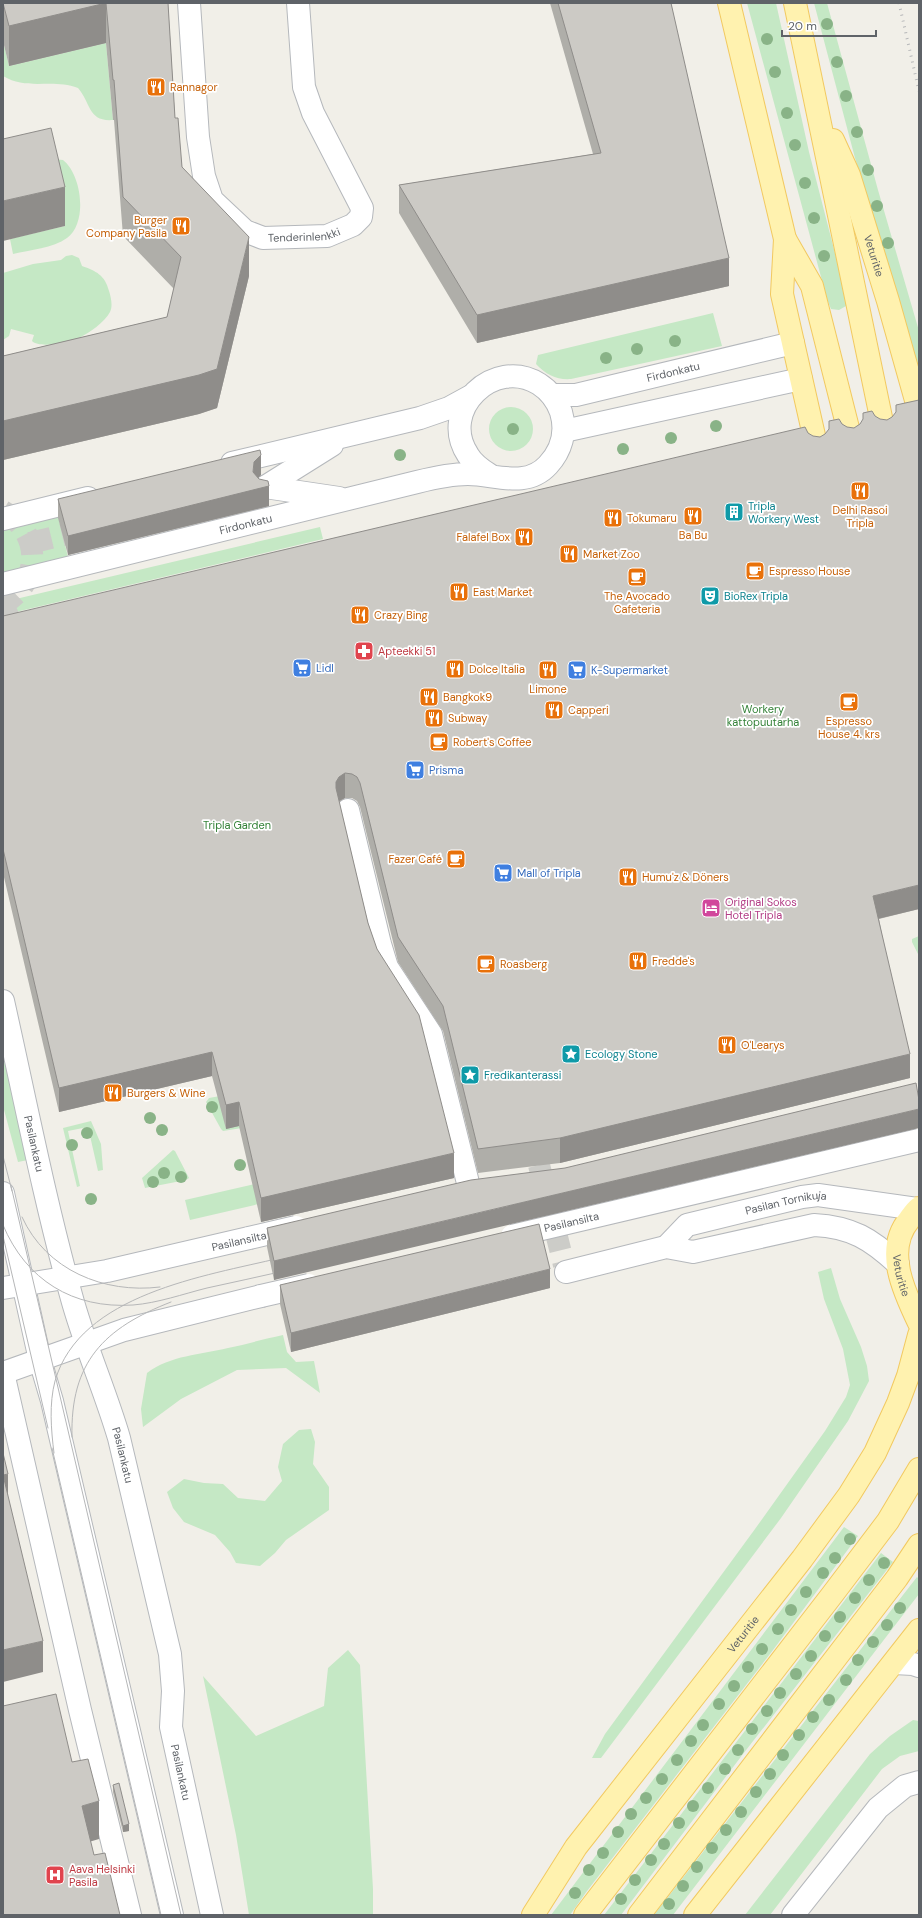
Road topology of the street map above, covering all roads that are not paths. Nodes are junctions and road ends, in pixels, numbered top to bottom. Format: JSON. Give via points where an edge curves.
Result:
{"nodes":[{"id":1,"x":189,"y":3,"type":"edge"},
{"id":2,"x":298,"y":3,"type":"edge"},
{"id":3,"x":729,"y":3,"type":"edge"},
{"id":4,"x":795,"y":3,"type":"edge"},
{"id":5,"x":817,"y":104,"type":"junction"},
{"id":6,"x":785,"y":239,"type":"junction"},
{"id":7,"x":793,"y":343,"type":"junction"},
{"id":8,"x":801,"y":379,"type":"junction"},
{"id":9,"x":552,"y":395,"type":"junction"},
{"id":10,"x":471,"y":396,"type":"junction"},
{"id":11,"x":919,"y":411,"type":"edge"},
{"id":12,"x":564,"y":431,"type":"junction"},
{"id":13,"x":884,"y":432,"type":"edge"},
{"id":14,"x":348,"y":434,"type":"junction"},
{"id":15,"x":851,"y":440,"type":"edge"},
{"id":16,"x":817,"y":449,"type":"edge"},
{"id":17,"x":210,"y":468,"type":"edge"},
{"id":18,"x":490,"y":475,"type":"junction"},
{"id":19,"x":110,"y":493,"type":"edge"},
{"id":20,"x":350,"y":499,"type":"junction"},
{"id":21,"x":3,"y":519,"type":"edge"},
{"id":22,"x":3,"y":584,"type":"edge"},
{"id":23,"x":348,"y":810,"type":"dead end"},
{"id":24,"x":3,"y":1001,"type":"edge"},
{"id":25,"x":919,"y":1140,"type":"edge"},
{"id":26,"x":492,"y":1184,"type":"edge"},
{"id":27,"x":469,"y":1187,"type":"junction"},
{"id":28,"x":3,"y":1193,"type":"edge"},
{"id":29,"x":446,"y":1193,"type":"edge"},
{"id":30,"x":918,"y":1209,"type":"edge"},
{"id":31,"x":318,"y":1222,"type":"edge"},
{"id":32,"x":491,"y":1241,"type":"edge"},
{"id":33,"x":666,"y":1247,"type":"junction"},
{"id":34,"x":898,"y":1264,"type":"junction"},
{"id":35,"x":559,"y":1271,"type":"dead end"},
{"id":36,"x":66,"y":1277,"type":"junction"},
{"id":37,"x":330,"y":1280,"type":"edge"},
{"id":38,"x":13,"y":1286,"type":"edge"},
{"id":39,"x":919,"y":1323,"type":"edge"},
{"id":40,"x":919,"y":1335,"type":"edge"},
{"id":41,"x":86,"y":1343,"type":"junction"},
{"id":42,"x":40,"y":1360,"type":"junction"},
{"id":43,"x":3,"y":1373,"type":"edge"},
{"id":44,"x":919,"y":1469,"type":"edge"},
{"id":45,"x":919,"y":1545,"type":"edge"},
{"id":46,"x":919,"y":1630,"type":"edge"},
{"id":47,"x":894,"y":1663,"type":"junction"},
{"id":48,"x":919,"y":1666,"type":"edge"},
{"id":49,"x":919,"y":1782,"type":"edge"},
{"id":50,"x":130,"y":1915,"type":"edge"},
{"id":51,"x":172,"y":1915,"type":"edge"},
{"id":52,"x":212,"y":1915,"type":"edge"},
{"id":53,"x":533,"y":1915,"type":"edge"},
{"id":54,"x":585,"y":1915,"type":"edge"},
{"id":55,"x":639,"y":1915,"type":"edge"},
{"id":56,"x":695,"y":1915,"type":"edge"},
{"id":57,"x":793,"y":1915,"type":"edge"}],
"edges":[{"from":1,"to":2,"type":"street","name":"Tenderinlenkki","via":[[198,137],[204,176],[212,200],[245,231],[263,238],[327,236],[353,225],[361,217],[362,208],[313,113],[304,87]]},
{"from":3,"to":6,"type":"main road"},
{"from":4,"to":5,"type":"main road"},
{"from":5,"to":11,"type":"main road","name":"Veturitie","via":[[849,175]]},
{"from":5,"to":13,"type":"main road"},
{"from":6,"to":7,"type":"main road","via":[[782,294]]},
{"from":6,"to":15,"type":"main road","via":[[812,286]]},
{"from":7,"to":8,"type":"main road"},
{"from":7,"to":9,"type":"street","name":"Firdonkatu","via":[[576,395]]},
{"from":8,"to":12,"type":"street"},
{"from":8,"to":16,"type":"main road"},
{"from":9,"to":10,"type":"street","name":"Firdonkatu","via":[[534,381],[511,376],[488,382]]},
{"from":9,"to":12,"type":"street","name":"Firdonkatu","via":[[561,412]]},
{"from":10,"to":14,"type":"street","name":"Firdonkatu","via":[[449,408],[420,418]]},
{"from":10,"to":18,"type":"street","name":"Firdonkatu","via":[[463,410],[461,440],[467,455]]},
{"from":12,"to":18,"type":"street","name":"Firdonkatu","via":[[555,456],[535,475],[520,480],[505,480]]},
{"from":14,"to":17,"type":"street","name":"Firdonkatu"},
{"from":14,"to":20,"type":"street","via":[[264,487]]},
{"from":18,"to":20,"type":"street","name":"Firdonkatu","via":[[466,474],[436,478]]},
{"from":19,"to":21,"type":"street"},
{"from":20,"to":22,"type":"street","name":"Firdonkatu"},
{"from":23,"to":27,"type":"street","via":[[380,944],[388,967],[431,1034]]},
{"from":24,"to":36,"type":"street","name":"Pasilankatu"},
{"from":25,"to":32,"type":"street","name":"Pasilansilta","bridge":true},
{"from":26,"to":27,"type":"street"},
{"from":27,"to":29,"type":"street"},
{"from":28,"to":38,"type":"street"},
{"from":30,"to":33,"type":"street","name":"Pasilan Tornikuja","via":[[818,1195],[802,1197],[687,1225]]},
{"from":30,"to":34,"type":"main road","name":"Veturitie","via":[[902,1227],[897,1240]]},
{"from":31,"to":36,"type":"street","name":"Pasilansilta","bridge":true,"via":[[107,1271]]},
{"from":33,"to":34,"type":"street","via":[[693,1252],[814,1225],[831,1226],[850,1230],[880,1247]]},
{"from":33,"to":35,"type":"street"},
{"from":34,"to":39,"type":"main road","name":"Veturitie","via":[[902,1282]]},
{"from":36,"to":38,"type":"street","name":"Pasilansilta"},
{"from":36,"to":41,"type":"street","name":"Pasilankatu"},
{"from":37,"to":41,"type":"street","bridge":true,"via":[[124,1330]]},
{"from":38,"to":42,"type":"street"},
{"from":40,"to":53,"type":"main road","name":"Veturitie","via":[[898,1403],[875,1453],[849,1495],[576,1848]]},
{"from":41,"to":42,"type":"street"},
{"from":41,"to":52,"type":"street","name":"Pasilankatu","via":[[119,1438],[170,1654],[173,1691],[171,1727]]},
{"from":42,"to":43,"type":"street"},
{"from":42,"to":51,"type":"street"},
{"from":43,"to":50,"type":"street"},
{"from":44,"to":54,"type":"main road","via":[[888,1521]]},
{"from":45,"to":55,"type":"main road","via":[[897,1578]]},
{"from":46,"to":47,"type":"main road"},
{"from":47,"to":48,"type":"street"},
{"from":47,"to":56,"type":"main road"},
{"from":49,"to":57,"type":"street","via":[[904,1786],[878,1808]]}]}
